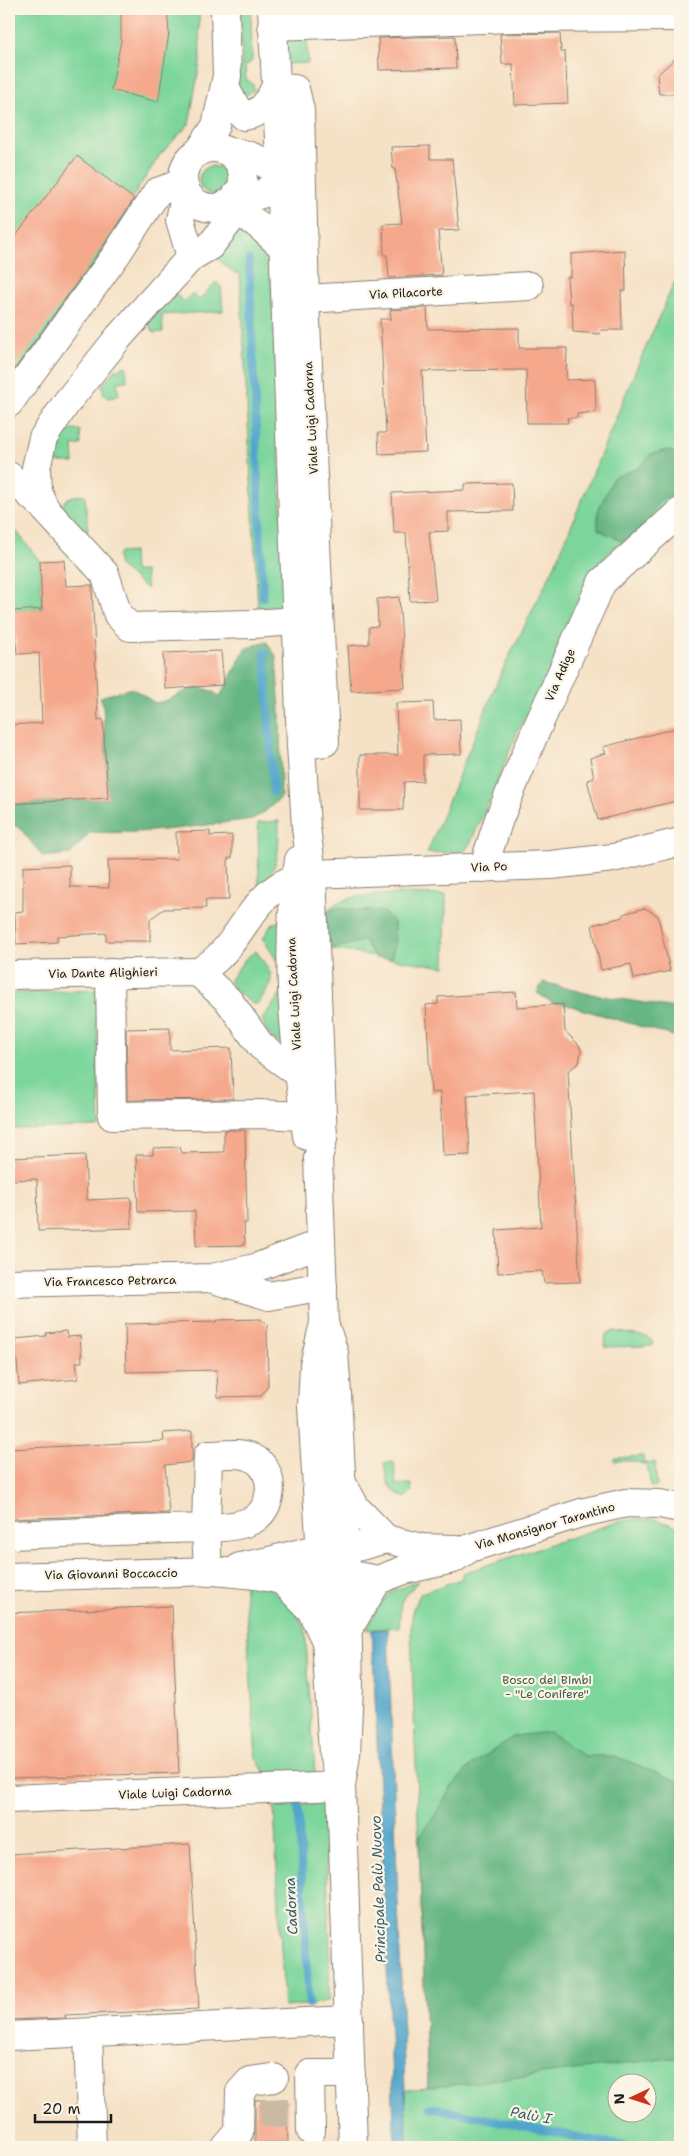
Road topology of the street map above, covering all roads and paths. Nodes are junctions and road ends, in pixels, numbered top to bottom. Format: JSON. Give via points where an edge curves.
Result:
{"nodes":[{"id":1,"x":225,"y":9,"type":"edge"},
{"id":2,"x":272,"y":17,"type":"edge"},
{"id":3,"x":680,"y":17,"type":"edge"},
{"id":4,"x":223,"y":96,"type":"junction"},
{"id":5,"x":271,"y":97,"type":"junction"},
{"id":6,"x":200,"y":150,"type":"junction"},
{"id":7,"x":228,"y":152,"type":"junction"},
{"id":8,"x":281,"y":176,"type":"junction"},
{"id":9,"x":185,"y":188,"type":"junction"},
{"id":10,"x":234,"y":203,"type":"junction"},
{"id":11,"x":282,"y":246,"type":"junction"},
{"id":12,"x":191,"y":257,"type":"junction"},
{"id":13,"x":528,"y":286,"type":"dead end"},
{"id":14,"x":295,"y":300,"type":"junction"},
{"id":15,"x":9,"y":403,"type":"edge"},
{"id":16,"x":9,"y":476,"type":"edge"},
{"id":17,"x":46,"y":509,"type":"junction"},
{"id":18,"x":680,"y":512,"type":"edge"},
{"id":19,"x":297,"y":621,"type":"junction"},
{"id":20,"x":301,"y":746,"type":"junction"},
{"id":21,"x":680,"y":842,"type":"edge"},
{"id":22,"x":483,"y":868,"type":"junction"},
{"id":23,"x":304,"y":876,"type":"junction"},
{"id":24,"x":198,"y":972,"type":"junction"},
{"id":25,"x":110,"y":973,"type":"junction"},
{"id":26,"x":9,"y":975,"type":"edge"},
{"id":27,"x":310,"y":1078,"type":"junction"},
{"id":28,"x":304,"y":1116,"type":"junction"},
{"id":29,"x":318,"y":1158,"type":"junction"},
{"id":30,"x":321,"y":1243,"type":"junction"},
{"id":31,"x":212,"y":1278,"type":"junction"},
{"id":32,"x":9,"y":1283,"type":"edge"},
{"id":33,"x":323,"y":1286,"type":"junction"},
{"id":34,"x":269,"y":1296,"type":"junction"},
{"id":35,"x":324,"y":1318,"type":"junction"},
{"id":36,"x":342,"y":1458,"type":"junction"},
{"id":37,"x":343,"y":1485,"type":"junction"},
{"id":38,"x":680,"y":1508,"type":"edge"},
{"id":39,"x":9,"y":1535,"type":"edge"},
{"id":40,"x":386,"y":1539,"type":"junction"},
{"id":41,"x":470,"y":1548,"type":"junction"},
{"id":42,"x":333,"y":1561,"type":"junction"},
{"id":43,"x":211,"y":1572,"type":"junction"},
{"id":44,"x":9,"y":1576,"type":"edge"},
{"id":45,"x":282,"y":1580,"type":"junction"},
{"id":46,"x":378,"y":1580,"type":"junction"},
{"id":47,"x":337,"y":1634,"type":"junction"},
{"id":48,"x":349,"y":1672,"type":"junction"},
{"id":49,"x":341,"y":1786,"type":"junction"},
{"id":50,"x":9,"y":1800,"type":"edge"},
{"id":51,"x":349,"y":2020,"type":"junction"},
{"id":52,"x":88,"y":2033,"type":"junction"},
{"id":53,"x":9,"y":2036,"type":"edge"},
{"id":54,"x":310,"y":2074,"type":"junction"},
{"id":55,"x":351,"y":2074,"type":"junction"},
{"id":56,"x":311,"y":2131,"type":"dead end"},
{"id":57,"x":235,"y":2142,"type":"edge"},
{"id":58,"x":92,"y":2147,"type":"edge"},
{"id":59,"x":353,"y":2147,"type":"edge"}],
"edges":[{"from":1,"to":4,"type":"street","via":[[228,76]]},
{"from":2,"to":3,"type":"street"},
{"from":2,"to":5,"type":"street","name":"Viale Luigi Cadorna"},
{"from":4,"to":5,"type":"street","via":[[244,116],[252,115]]},
{"from":4,"to":6,"type":"street","via":[[216,126]]},
{"from":4,"to":7,"type":"street"},
{"from":5,"to":7,"type":"street","via":[[251,130]]},
{"from":5,"to":8,"type":"street","name":"Viale Luigi Cadorna"},
{"from":5,"to":14,"type":"street","name":"Viale Luigi Cadorna","via":[[295,89],[298,96],[302,142]]},
{"from":6,"to":7,"type":"street","via":[[219,148]]},
{"from":6,"to":9,"type":"street","via":[[185,165]]},
{"from":7,"to":8,"type":"street","via":[[262,160]]},
{"from":7,"to":10,"type":"street","via":[[236,158],[243,176]]},
{"from":8,"to":10,"type":"street","via":[[266,193]]},
{"from":8,"to":11,"type":"street","name":"Viale Luigi Cadorna"},
{"from":9,"to":10,"type":"street","via":[[199,205],[218,207]]},
{"from":9,"to":12,"type":"street","via":[[180,220]]},
{"from":9,"to":15,"type":"street","via":[[157,192],[116,255]]},
{"from":10,"to":11,"type":"street"},
{"from":10,"to":12,"type":"street","via":[[210,246]]},
{"from":11,"to":14,"type":"street","name":"Viale Luigi Cadorna"},
{"from":12,"to":17,"type":"street","via":[[119,337],[43,438],[36,468],[37,491]]},
{"from":13,"to":14,"type":"street","name":"Via Pilacorte"},
{"from":14,"to":19,"type":"street","name":"Viale Luigi Cadorna"},
{"from":14,"to":20,"type":"street","name":"Viale Luigi Cadorna","via":[[325,742]]},
{"from":16,"to":17,"type":"street"},
{"from":17,"to":19,"type":"street","via":[[106,574],[118,615],[130,627]]},
{"from":18,"to":22,"type":"street","name":"Via Adige","via":[[602,582],[525,755]]},
{"from":19,"to":20,"type":"street","name":"Viale Luigi Cadorna"},
{"from":20,"to":23,"type":"street","name":"Viale Luigi Cadorna","via":[[306,827]]},
{"from":21,"to":22,"type":"street","name":"Via Po","via":[[613,858]]},
{"from":22,"to":23,"type":"street","name":"Via Po"},
{"from":23,"to":24,"type":"street","via":[[273,889],[222,953]]},
{"from":23,"to":27,"type":"street","name":"Viale Luigi Cadorna"},
{"from":24,"to":25,"type":"street","name":"Via Dante Alighieri"},
{"from":24,"to":27,"type":"street","via":[[229,1001],[261,1046]]},
{"from":25,"to":26,"type":"street","name":"Via Dante Alighieri"},
{"from":25,"to":28,"type":"street","via":[[112,1116]]},
{"from":27,"to":28,"type":"street","name":"Viale Luigi Cadorna"},
{"from":27,"to":29,"type":"street","name":"Viale Luigi Cadorna","via":[[323,1139]]},
{"from":28,"to":29,"type":"street","name":"Viale Luigi Cadorna","via":[[308,1141]]},
{"from":29,"to":30,"type":"street","name":"Viale Luigi Cadorna"},
{"from":30,"to":31,"type":"street","name":"Via Francesco Petrarca","via":[[255,1268]]},
{"from":30,"to":33,"type":"street","name":"Viale Luigi Cadorna"},
{"from":31,"to":32,"type":"street","name":"Via Francesco Petrarca"},
{"from":31,"to":34,"type":"street","name":"Via Francesco Petrarca"},
{"from":33,"to":34,"type":"street","name":"Via Francesco Petrarca"},
{"from":33,"to":35,"type":"street","name":"Viale Luigi Cadorna"},
{"from":34,"to":35,"type":"street","name":"Via Francesco Petrarca"},
{"from":35,"to":36,"type":"street","name":"Viale Luigi Cadorna","via":[[334,1353]]},
{"from":35,"to":42,"type":"street","name":"Viale Luigi Cadorna","via":[[314,1366],[312,1406]]},
{"from":36,"to":37,"type":"street","name":"Viale Luigi Cadorna"},
{"from":36,"to":42,"type":"street","name":"Viale Luigi Cadorna","via":[[332,1480]]},
{"from":37,"to":40,"type":"street","via":[[356,1508]]},
{"from":37,"to":42,"type":"street","name":"Viale Luigi Cadorna"},
{"from":38,"to":41,"type":"street","name":"Via Monsignor Tarantino","via":[[626,1503],[581,1513]]},
{"from":39,"to":43,"type":"street","via":[[206,1528]]},
{"from":40,"to":41,"type":"street","name":"Via Monsignor Tarantino","via":[[422,1548]]},
{"from":40,"to":42,"type":"street","name":"Via Monsignor Tarantino","via":[[357,1546]]},
{"from":41,"to":46,"type":"street","name":"Via Monsignor Tarantino","via":[[453,1559],[404,1570]]},
{"from":42,"to":43,"type":"street","name":"Via Giovanni Boccaccio","via":[[265,1562]]},
{"from":42,"to":45,"type":"street","name":"Via Giovanni Boccaccio","via":[[313,1579]]},
{"from":42,"to":46,"type":"street"},
{"from":42,"to":47,"type":"street","name":"Viale Luigi Cadorna"},
{"from":42,"to":48,"type":"street","name":"Viale Luigi Cadorna","via":[[338,1659]]},
{"from":43,"to":44,"type":"street","name":"Via Giovanni Boccaccio"},
{"from":43,"to":45,"type":"street","name":"Via Giovanni Boccaccio"},
{"from":45,"to":47,"type":"street"},
{"from":46,"to":47,"type":"street"},
{"from":47,"to":48,"type":"street","name":"Viale Luigi Cadorna"},
{"from":47,"to":49,"type":"street","name":"Viale Luigi Cadorna","via":[[333,1754]]},
{"from":48,"to":49,"type":"street","name":"Viale Luigi Cadorna","via":[[346,1754]]},
{"from":49,"to":50,"type":"street","name":"Viale Luigi Cadorna"},
{"from":49,"to":51,"type":"street","name":"Viale Luigi Cadorna"},
{"from":51,"to":52,"type":"street"},
{"from":51,"to":55,"type":"street","name":"Viale Luigi Cadorna"},
{"from":52,"to":53,"type":"street"},
{"from":52,"to":58,"type":"street"},
{"from":54,"to":55,"type":"street"},
{"from":54,"to":56,"type":"street"},
{"from":54,"to":57,"type":"street","via":[[274,2088],[250,2081],[240,2092]]},
{"from":55,"to":59,"type":"street","name":"Viale Luigi Cadorna"}]}
